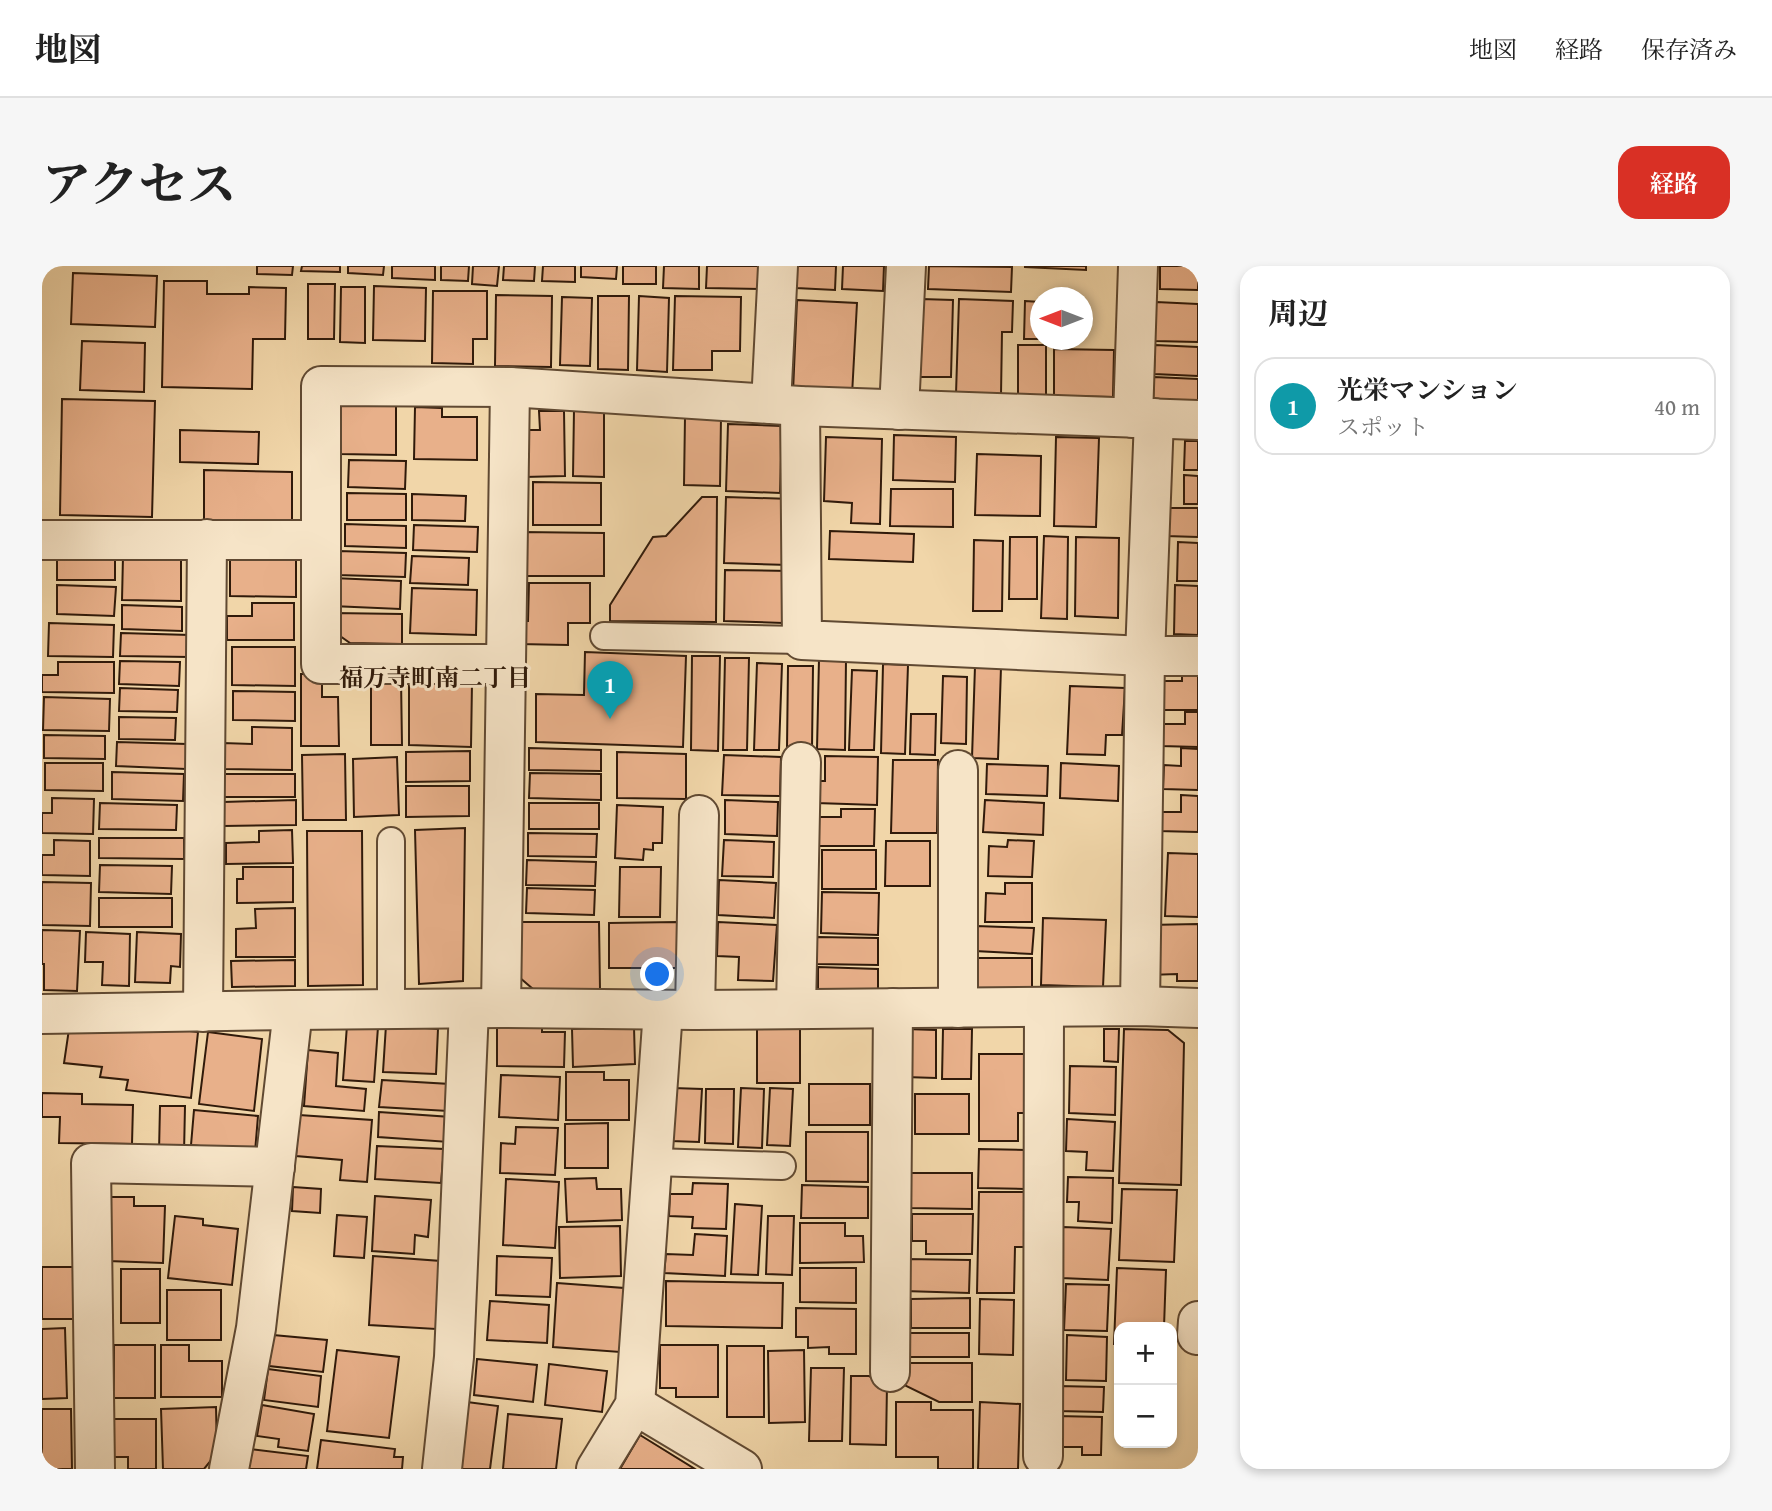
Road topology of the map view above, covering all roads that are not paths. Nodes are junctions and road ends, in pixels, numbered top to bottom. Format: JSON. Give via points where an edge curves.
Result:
{"nodes":[{"id":1,"x":778,"y":266,"type":"edge"},
{"id":2,"x":906,"y":266,"type":"edge"},
{"id":3,"x":1138,"y":266,"type":"edge"},
{"id":4,"x":510,"y":387,"type":"junction"},
{"id":5,"x":786,"y":405,"type":"junction"},
{"id":6,"x":899,"y":410,"type":"junction"},
{"id":7,"x":1143,"y":418,"type":"junction"},
{"id":8,"x":1198,"y":420,"type":"edge"},
{"id":9,"x":207,"y":539,"type":"junction"},
{"id":10,"x":42,"y":540,"type":"edge"},
{"id":11,"x":321,"y":540,"type":"junction"},
{"id":12,"x":604,"y":636,"type":"dead end"},
{"id":13,"x":802,"y":640,"type":"junction"},
{"id":14,"x":1145,"y":656,"type":"junction"},
{"id":15,"x":1198,"y":656,"type":"edge"},
{"id":16,"x":506,"y":664,"type":"junction"},
{"id":17,"x":801,"y":762,"type":"dead end"},
{"id":18,"x":958,"y":770,"type":"dead end"},
{"id":19,"x":699,"y":816,"type":"dead end"},
{"id":20,"x":391,"y":841,"type":"dead end"},
{"id":21,"x":1140,"y":1006,"type":"junction"},
{"id":22,"x":1044,"y":1007,"type":"junction"},
{"id":23,"x":893,"y":1008,"type":"junction"},
{"id":24,"x":958,"y":1008,"type":"junction"},
{"id":25,"x":1198,"y":1008,"type":"edge"},
{"id":26,"x":485,"y":1009,"type":"junction"},
{"id":27,"x":796,"y":1009,"type":"junction"},
{"id":28,"x":293,"y":1010,"type":"junction"},
{"id":29,"x":391,"y":1010,"type":"junction"},
{"id":30,"x":679,"y":1010,"type":"junction"},
{"id":31,"x":203,"y":1012,"type":"junction"},
{"id":32,"x":42,"y":1014,"type":"edge"},
{"id":33,"x":653,"y":1162,"type":"junction"},
{"id":34,"x":782,"y":1166,"type":"dead end"},
{"id":35,"x":275,"y":1167,"type":"junction"},
{"id":36,"x":1198,"y":1321,"type":"edge"},
{"id":37,"x":1197,"y":1335,"type":"edge"},
{"id":38,"x":890,"y":1372,"type":"dead end"},
{"id":39,"x":635,"y":1405,"type":"junction"},
{"id":40,"x":1043,"y":1456,"type":"dead end"},
{"id":41,"x":95,"y":1469,"type":"edge"},
{"id":42,"x":229,"y":1469,"type":"edge"},
{"id":43,"x":442,"y":1469,"type":"edge"},
{"id":44,"x":596,"y":1469,"type":"edge"},
{"id":45,"x":742,"y":1469,"type":"edge"}],
"edges":[{"from":1,"to":5,"type":"street"},
{"from":2,"to":6,"type":"street"},
{"from":3,"to":7,"type":"street"},
{"from":4,"to":5,"type":"street"},
{"from":4,"to":11,"type":"street","via":[[321,386]]},
{"from":4,"to":16,"type":"street"},
{"from":5,"to":6,"type":"street"},
{"from":5,"to":13,"type":"street"},
{"from":6,"to":7,"type":"street"},
{"from":7,"to":8,"type":"street"},
{"from":7,"to":14,"type":"street"},
{"from":9,"to":10,"type":"street"},
{"from":9,"to":11,"type":"street"},
{"from":9,"to":31,"type":"street"},
{"from":11,"to":16,"type":"street","via":[[321,664]]},
{"from":12,"to":13,"type":"lane"},
{"from":13,"to":14,"type":"street"},
{"from":14,"to":15,"type":"street"},
{"from":14,"to":21,"type":"street"},
{"from":16,"to":26,"type":"street"},
{"from":17,"to":27,"type":"street"},
{"from":18,"to":24,"type":"street"},
{"from":19,"to":30,"type":"street"},
{"from":20,"to":29,"type":"lane"},
{"from":21,"to":22,"type":"street"},
{"from":21,"to":25,"type":"street"},
{"from":22,"to":24,"type":"street"},
{"from":22,"to":40,"type":"street"},
{"from":23,"to":24,"type":"street"},
{"from":23,"to":27,"type":"street"},
{"from":23,"to":38,"type":"street"},
{"from":26,"to":29,"type":"street"},
{"from":26,"to":30,"type":"street"},
{"from":26,"to":43,"type":"street"},
{"from":27,"to":30,"type":"street"},
{"from":28,"to":29,"type":"street"},
{"from":28,"to":31,"type":"street"},
{"from":28,"to":35,"type":"street"},
{"from":30,"to":33,"type":"street"},
{"from":31,"to":32,"type":"street"},
{"from":33,"to":34,"type":"lane"},
{"from":33,"to":39,"type":"street"},
{"from":35,"to":41,"type":"street","via":[[91,1163]]},
{"from":35,"to":42,"type":"street","via":[[256,1328]]},
{"from":36,"to":37,"type":"street"},
{"from":39,"to":44,"type":"street"},
{"from":39,"to":45,"type":"street"}]}
